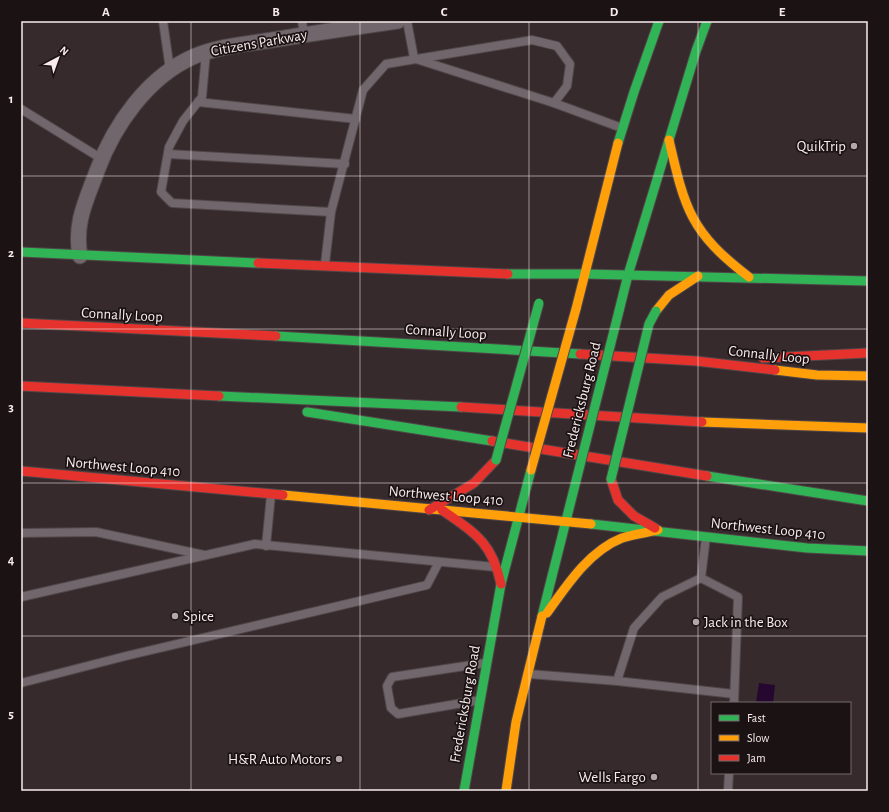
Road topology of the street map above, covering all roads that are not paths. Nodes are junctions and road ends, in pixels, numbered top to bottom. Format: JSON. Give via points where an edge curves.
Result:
{"nodes":[{"id":1,"x":163,"y":21,"type":"edge"},
{"id":2,"x":398,"y":21,"type":"edge"},
{"id":3,"x":407,"y":21,"type":"edge"},
{"id":4,"x":659,"y":21,"type":"edge"},
{"id":5,"x":707,"y":21,"type":"edge"},
{"id":6,"x":366,"y":23,"type":"edge"},
{"id":7,"x":303,"y":28,"type":"edge"},
{"id":8,"x":206,"y":53,"type":"junction"},
{"id":9,"x":414,"y":58,"type":"junction"},
{"id":10,"x":170,"y":70,"type":"junction"},
{"id":11,"x":198,"y":102,"type":"junction"},
{"id":12,"x":554,"y":103,"type":"junction"},
{"id":13,"x":21,"y":109,"type":"edge"},
{"id":14,"x":356,"y":119,"type":"junction"},
{"id":15,"x":623,"y":128,"type":"junction"},
{"id":16,"x":669,"y":140,"type":"junction"},
{"id":17,"x":168,"y":154,"type":"junction"},
{"id":18,"x":102,"y":159,"type":"junction"},
{"id":19,"x":345,"y":164,"type":"junction"},
{"id":20,"x":331,"y":212,"type":"junction"},
{"id":21,"x":21,"y":252,"type":"edge"},
{"id":22,"x":80,"y":256,"type":"junction"},
{"id":23,"x":324,"y":266,"type":"junction"},
{"id":24,"x":504,"y":274,"type":"junction"},
{"id":25,"x":586,"y":274,"type":"junction"},
{"id":26,"x":628,"y":275,"type":"junction"},
{"id":27,"x":698,"y":276,"type":"junction"},
{"id":28,"x":749,"y":277,"type":"junction"},
{"id":29,"x":868,"y":281,"type":"edge"},
{"id":30,"x":527,"y":284,"type":"dead end"},
{"id":31,"x":537,"y":298,"type":"dead end"},
{"id":32,"x":21,"y":324,"type":"edge"},
{"id":33,"x":868,"y":353,"type":"edge"},
{"id":34,"x":696,"y":361,"type":"junction"},
{"id":35,"x":868,"y":376,"type":"edge"},
{"id":36,"x":21,"y":386,"type":"edge"},
{"id":37,"x":191,"y":394,"type":"junction"},
{"id":38,"x":284,"y":408,"type":"dead end"},
{"id":39,"x":299,"y":411,"type":"dead end"},
{"id":40,"x":868,"y":428,"type":"edge"},
{"id":41,"x":21,"y":471,"type":"edge"},
{"id":42,"x":271,"y":494,"type":"junction"},
{"id":43,"x":868,"y":501,"type":"edge"},
{"id":44,"x":430,"y":510,"type":"junction"},
{"id":45,"x":442,"y":510,"type":"junction"},
{"id":46,"x":518,"y":516,"type":"junction"},
{"id":47,"x":565,"y":522,"type":"junction"},
{"id":48,"x":658,"y":530,"type":"junction"},
{"id":49,"x":21,"y":533,"type":"edge"},
{"id":50,"x":707,"y":536,"type":"junction"},
{"id":51,"x":266,"y":546,"type":"junction"},
{"id":52,"x":868,"y":551,"type":"edge"},
{"id":53,"x":207,"y":555,"type":"junction"},
{"id":54,"x":439,"y":562,"type":"junction"},
{"id":55,"x":497,"y":567,"type":"junction"},
{"id":56,"x":701,"y":578,"type":"junction"},
{"id":57,"x":501,"y":584,"type":"junction"},
{"id":58,"x":21,"y":597,"type":"edge"},
{"id":59,"x":542,"y":621,"type":"junction"},
{"id":60,"x":487,"y":662,"type":"junction"},
{"id":61,"x":528,"y":674,"type":"junction"},
{"id":62,"x":617,"y":681,"type":"junction"},
{"id":63,"x":21,"y":683,"type":"edge"},
{"id":64,"x":734,"y":694,"type":"junction"},
{"id":65,"x":480,"y":700,"type":"junction"},
{"id":66,"x":734,"y":702,"type":"edge"},
{"id":67,"x":729,"y":774,"type":"edge"},
{"id":68,"x":464,"y":791,"type":"edge"},
{"id":69,"x":506,"y":791,"type":"edge"},
{"id":70,"x":728,"y":791,"type":"edge"}],
"edges":[{"from":1,"to":10,"type":"lane"},
{"from":2,"to":6,"type":"street","name":"Citizens Parkway"},
{"from":3,"to":9,"type":"lane"},
{"from":4,"to":15,"type":"main road","name":"Fredericksburg Road"},
{"from":5,"to":16,"type":"main road","name":"Fredericksburg Road"},
{"from":6,"to":7,"type":"street","name":"Citizens Parkway"},
{"from":7,"to":8,"type":"street","name":"Citizens Parkway"},
{"from":8,"to":10,"type":"street","name":"Citizens Parkway"},
{"from":8,"to":11,"type":"lane","via":[[202,97]]},
{"from":9,"to":12,"type":"lane"},
{"from":9,"to":12,"type":"lane","via":[[532,40],[557,46],[570,64],[567,86]]},
{"from":9,"to":14,"type":"lane","via":[[386,64],[363,90]]},
{"from":10,"to":18,"type":"street","name":"Citizens Parkway","via":[[134,104],[115,131]]},
{"from":11,"to":14,"type":"lane"},
{"from":11,"to":17,"type":"lane","via":[[183,121]]},
{"from":12,"to":15,"type":"lane"},
{"from":13,"to":18,"type":"lane"},
{"from":14,"to":19,"type":"lane"},
{"from":15,"to":25,"type":"main road","name":"Fredericksburg Road"},
{"from":16,"to":26,"type":"main road","name":"Fredericksburg Road"},
{"from":16,"to":28,"type":"main road","via":[[685,203],[693,220],[707,241]]},
{"from":17,"to":19,"type":"lane"},
{"from":17,"to":20,"type":"lane","via":[[161,192],[172,203]]},
{"from":18,"to":22,"type":"street","name":"Citizens Parkway","via":[[78,223]]},
{"from":19,"to":20,"type":"lane"},
{"from":20,"to":23,"type":"lane"},
{"from":21,"to":22,"type":"main road"},
{"from":22,"to":23,"type":"main road"},
{"from":23,"to":24,"type":"main road"},
{"from":24,"to":25,"type":"main road"},
{"from":24,"to":30,"type":"main road"},
{"from":25,"to":26,"type":"main road"},
{"from":25,"to":46,"type":"main road","name":"Fredericksburg Road","bridge":true},
{"from":26,"to":27,"type":"main road"},
{"from":26,"to":47,"type":"main road","name":"Fredericksburg Road","bridge":true},
{"from":27,"to":28,"type":"main road"},
{"from":27,"to":48,"type":"main road","bridge":true,"via":[[669,295],[649,324],[611,479],[618,500],[634,516]]},
{"from":28,"to":29,"type":"main road"},
{"from":31,"to":44,"type":"main road","bridge":true,"via":[[496,460],[475,484]]},
{"from":32,"to":34,"type":"main road","name":"Connally Loop","via":[[277,336]]},
{"from":33,"to":34,"type":"main road"},
{"from":34,"to":35,"type":"main road","name":"Connally Loop","via":[[816,375]]},
{"from":36,"to":37,"type":"main road"},
{"from":37,"to":38,"type":"main road"},
{"from":37,"to":40,"type":"main road","via":[[478,408],[690,422]]},
{"from":39,"to":43,"type":"main road"},
{"from":41,"to":42,"type":"main road","name":"Northwest Loop 410"},
{"from":42,"to":44,"type":"main road","name":"Northwest Loop 410"},
{"from":42,"to":51,"type":"lane"},
{"from":44,"to":45,"type":"main road","name":"Northwest Loop 410"},
{"from":45,"to":46,"type":"main road","name":"Northwest Loop 410"},
{"from":45,"to":55,"type":"main road","via":[[476,535],[493,557]]},
{"from":46,"to":47,"type":"main road","name":"Northwest Loop 410"},
{"from":46,"to":57,"type":"main road","name":"Fredericksburg Road"},
{"from":47,"to":48,"type":"main road","name":"Northwest Loop 410"},
{"from":47,"to":59,"type":"main road","name":"Fredericksburg Road"},
{"from":48,"to":50,"type":"main road","name":"Northwest Loop 410"},
{"from":48,"to":59,"type":"main road","via":[[619,539],[604,548],[563,590]]},
{"from":49,"to":53,"type":"lane","via":[[96,532]]},
{"from":50,"to":52,"type":"main road","name":"Northwest Loop 410","via":[[807,548]]},
{"from":50,"to":56,"type":"lane"},
{"from":51,"to":53,"type":"lane","via":[[255,544]]},
{"from":51,"to":54,"type":"lane"},
{"from":53,"to":58,"type":"lane"},
{"from":54,"to":55,"type":"lane"},
{"from":54,"to":63,"type":"lane","via":[[427,585]]},
{"from":55,"to":57,"type":"main road"},
{"from":56,"to":62,"type":"lane","via":[[662,597],[634,628]]},
{"from":56,"to":64,"type":"lane","via":[[738,597]]},
{"from":57,"to":60,"type":"main road","name":"Fredericksburg Road"},
{"from":59,"to":61,"type":"main road","name":"Fredericksburg Road"},
{"from":60,"to":65,"type":"main road","name":"Fredericksburg Road"},
{"from":60,"to":65,"type":"lane","via":[[392,678],[387,686],[391,708],[398,714]]},
{"from":61,"to":62,"type":"lane"},
{"from":61,"to":69,"type":"main road","name":"Fredericksburg Road","via":[[516,722]]},
{"from":62,"to":64,"type":"lane"},
{"from":64,"to":66,"type":"lane"},
{"from":65,"to":68,"type":"main road","name":"Fredericksburg Road"},
{"from":67,"to":70,"type":"lane"}]}
